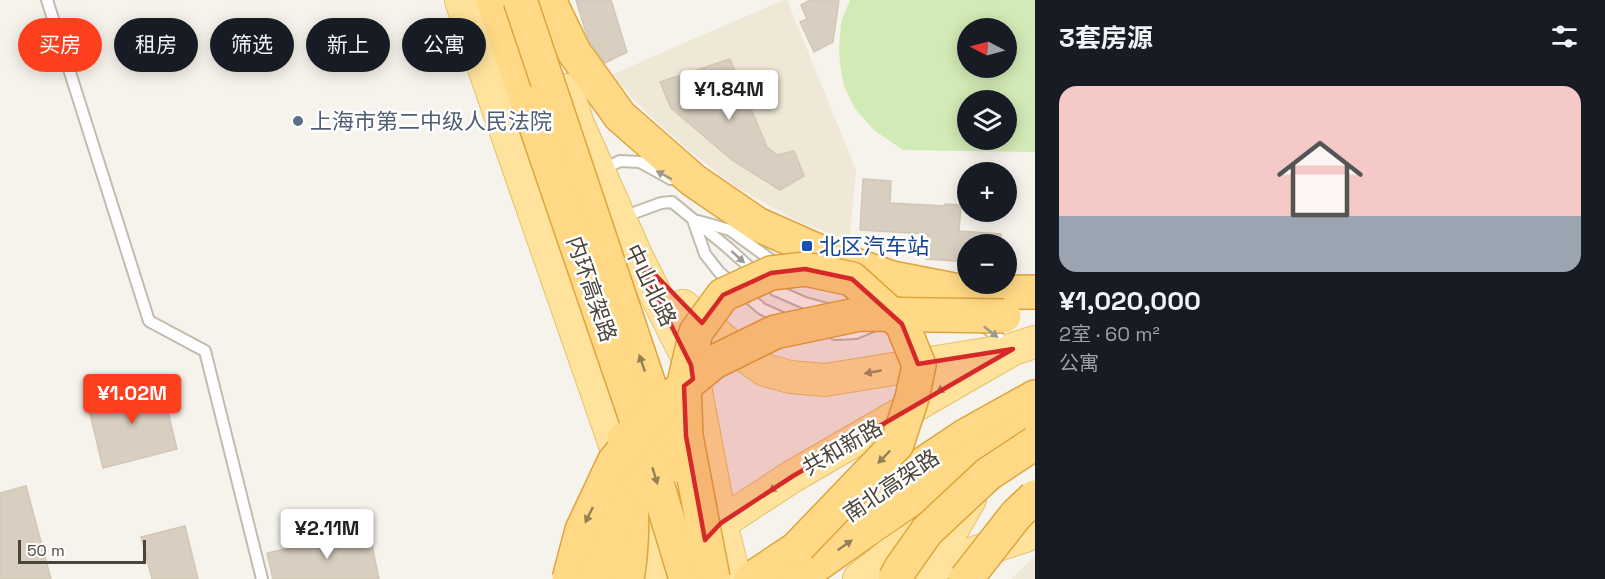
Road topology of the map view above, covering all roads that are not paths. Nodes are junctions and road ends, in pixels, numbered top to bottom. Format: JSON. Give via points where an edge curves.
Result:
{"nodes":[{"id":1,"x":47,"y":0,"type":"edge"},
{"id":2,"x":461,"y":0,"type":"edge"},
{"id":3,"x":493,"y":0,"type":"edge"},
{"id":4,"x":520,"y":0,"type":"edge"},
{"id":5,"x":536,"y":0,"type":"edge"},
{"id":6,"x":549,"y":0,"type":"edge"},
{"id":7,"x":467,"y":18,"type":"edge"},
{"id":8,"x":479,"y":72,"type":"edge"},
{"id":9,"x":485,"y":72,"type":"edge"},
{"id":10,"x":528,"y":103,"type":"junction"},
{"id":11,"x":599,"y":171,"type":"junction"},
{"id":12,"x":620,"y":218,"type":"junction"},
{"id":13,"x":693,"y":220,"type":"junction"},
{"id":14,"x":636,"y":255,"type":"junction"},
{"id":15,"x":802,"y":279,"type":"dead end"},
{"id":16,"x":1035,"y":292,"type":"edge"},
{"id":17,"x":856,"y":298,"type":"dead end"},
{"id":18,"x":924,"y":319,"type":"junction"},
{"id":19,"x":889,"y":323,"type":"junction"},
{"id":20,"x":1022,"y":335,"type":"edge"},
{"id":21,"x":1035,"y":397,"type":"edge"},
{"id":22,"x":1035,"y":424,"type":"edge"},
{"id":23,"x":1035,"y":443,"type":"edge"},
{"id":24,"x":1035,"y":454,"type":"edge"},
{"id":25,"x":629,"y":465,"type":"junction"},
{"id":26,"x":1035,"y":497,"type":"edge"},
{"id":27,"x":970,"y":499,"type":"junction"},
{"id":28,"x":721,"y":523,"type":"junction"},
{"id":29,"x":1035,"y":528,"type":"edge"},
{"id":30,"x":799,"y":546,"type":"junction"},
{"id":31,"x":923,"y":573,"type":"edge"},
{"id":32,"x":262,"y":579,"type":"edge"},
{"id":33,"x":569,"y":579,"type":"edge"},
{"id":34,"x":592,"y":579,"type":"edge"},
{"id":35,"x":627,"y":579,"type":"edge"},
{"id":36,"x":644,"y":579,"type":"edge"},
{"id":37,"x":665,"y":579,"type":"edge"},
{"id":38,"x":712,"y":579,"type":"edge"},
{"id":39,"x":751,"y":579,"type":"edge"},
{"id":40,"x":797,"y":579,"type":"edge"},
{"id":41,"x":859,"y":579,"type":"edge"},
{"id":42,"x":895,"y":579,"type":"edge"},
{"id":43,"x":966,"y":579,"type":"edge"}],
"edges":[{"from":1,"to":32,"type":"lane","via":[[149,321],[205,351]]},
{"from":2,"to":7,"type":"main road"},
{"from":3,"to":10,"type":"highway","name":"内环高架路"},
{"from":38,"to":4,"type":"highway","name":"内环高架路","one_way":true,"bridge":true},
{"from":5,"to":11,"type":"main road","name":"中山北路","via":[[578,124]]},
{"from":6,"to":16,"type":"highway","via":[[574,52],[620,116],[693,180],[758,224],[892,278],[969,293]]},
{"from":8,"to":36,"type":"main road","via":[[483,95]]},
{"from":9,"to":37,"type":"main road"},
{"from":10,"to":25,"type":"highway","bridge":true,"via":[[620,413]]},
{"from":10,"to":38,"type":"highway","name":"内环高架路","one_way":true,"bridge":true,"via":[[648,454]]},
{"from":11,"to":12,"type":"main road","name":"中山北路"},
{"from":20,"to":11,"type":"lane","one_way":true,"via":[[991,309],[977,304],[884,285],[799,256],[640,162],[620,161]]},
{"from":12,"to":13,"type":"lane","via":[[672,202]]},
{"from":12,"to":14,"type":"main road","name":"中山北路"},
{"from":13,"to":15,"type":"lane","via":[[730,230]]},
{"from":13,"to":19,"type":"lane","one_way":true,"via":[[775,290],[805,303]]},
{"from":13,"to":19,"type":"lane","via":[[705,255],[762,309],[829,335],[856,333]]},
{"from":20,"to":14,"type":"main road","one_way":true,"via":[[971,357],[825,380],[789,376],[765,370],[732,347],[688,311]]},
{"from":14,"to":28,"type":"main road","name":"中山北路","via":[[691,365]]},
{"from":17,"to":18,"type":"lane"},
{"from":18,"to":19,"type":"lane"},
{"from":18,"to":20,"type":"lane","one_way":true,"via":[[982,324]]},
{"from":20,"to":28,"type":"main road","name":"共和新路","one_way":true},
{"from":20,"to":33,"type":"highway","one_way":true,"bridge":true,"via":[[1004,316],[860,314],[775,332],[714,362],[660,406],[614,462],[582,530]]},
{"from":21,"to":30,"type":"highway","name":"南北高架路","bridge":true,"via":[[965,436]]},
{"from":40,"to":22,"type":"highway","name":"南北高架路","one_way":true,"via":[[913,497]]},
{"from":23,"to":42,"type":"highway","bridge":true,"via":[[988,474],[927,531]]},
{"from":24,"to":27,"type":"main road"},
{"from":25,"to":34,"type":"highway","bridge":true,"via":[[611,544]]},
{"from":25,"to":35,"type":"highway","bridge":true,"via":[[632,510]]},
{"from":26,"to":43,"type":"highway","bridge":true},
{"from":27,"to":31,"type":"main road"},
{"from":27,"to":41,"type":"main road"},
{"from":28,"to":37,"type":"main road","name":"共和新路"},
{"from":28,"to":38,"type":"main road","name":"中山北路"},
{"from":29,"to":31,"type":"main road","via":[[1025,536]]},
{"from":38,"to":30,"type":"highway","one_way":true,"bridge":true,"via":[[686,436],[684,383],[696,332],[723,295],[771,273],[805,269],[852,279],[902,324],[918,365],[897,444]]},
{"from":30,"to":39,"type":"highway","name":"南北高架路"}]}
